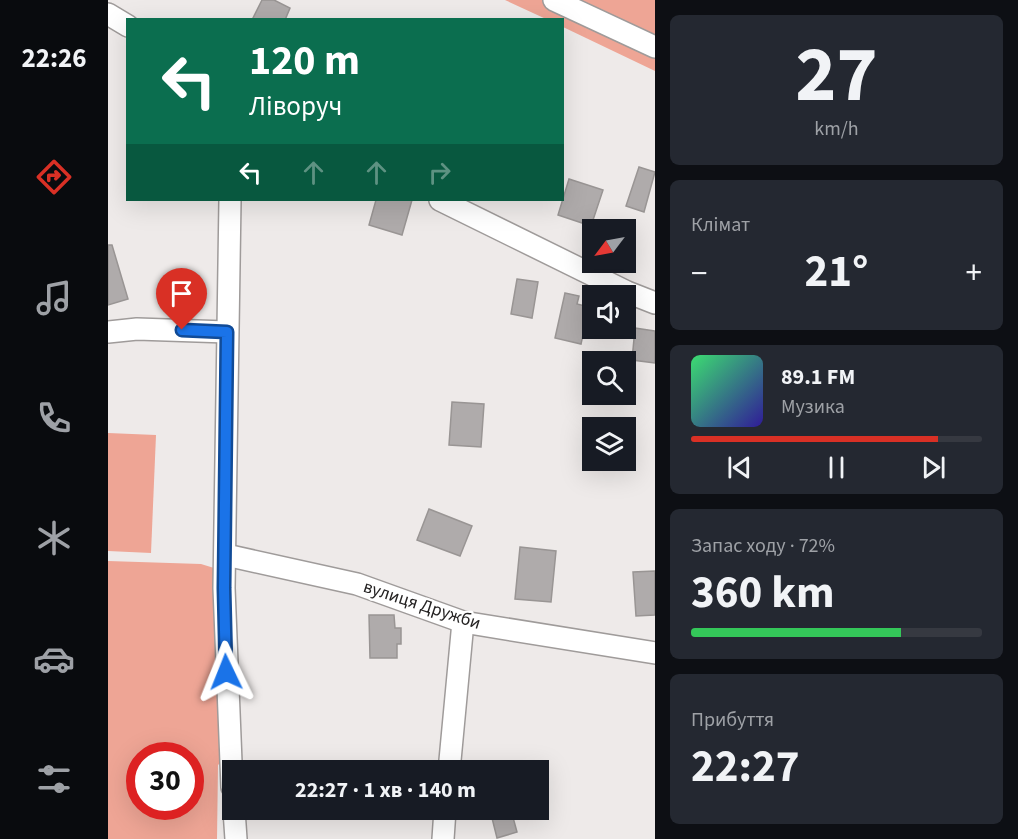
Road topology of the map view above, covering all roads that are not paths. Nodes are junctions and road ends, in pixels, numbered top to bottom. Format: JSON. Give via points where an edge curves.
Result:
{"nodes":[{"id":1,"x":554,"y":0,"type":"edge"},
{"id":2,"x":108,"y":14,"type":"edge"},
{"id":3,"x":126,"y":25,"type":"edge"},
{"id":4,"x":655,"y":48,"type":"edge"},
{"id":5,"x":230,"y":201,"type":"edge"},
{"id":6,"x":442,"y":201,"type":"edge"},
{"id":7,"x":655,"y":303,"type":"edge"},
{"id":8,"x":108,"y":332,"type":"edge"},
{"id":9,"x":227,"y":332,"type":"junction"},
{"id":10,"x":226,"y":555,"type":"junction"},
{"id":11,"x":463,"y":622,"type":"junction"},
{"id":12,"x":655,"y":653,"type":"edge"},
{"id":13,"x":230,"y":760,"type":"edge"},
{"id":14,"x":450,"y":760,"type":"edge"},
{"id":15,"x":235,"y":820,"type":"edge"},
{"id":16,"x":444,"y":820,"type":"edge"},
{"id":17,"x":236,"y":839,"type":"edge"},
{"id":18,"x":443,"y":839,"type":"edge"}],
"edges":[{"from":1,"to":4,"type":"street"},
{"from":2,"to":3,"type":"street"},
{"from":5,"to":9,"type":"street"},
{"from":6,"to":7,"type":"street"},
{"from":8,"to":9,"type":"street"},
{"from":9,"to":10,"type":"street"},
{"from":10,"to":11,"type":"street","name":"вулиця Дружби","via":[[357,584]]},
{"from":10,"to":13,"type":"street"},
{"from":11,"to":12,"type":"street","name":"вулиця Дружби"},
{"from":11,"to":14,"type":"street"},
{"from":15,"to":17,"type":"street"},
{"from":16,"to":18,"type":"street"}]}
